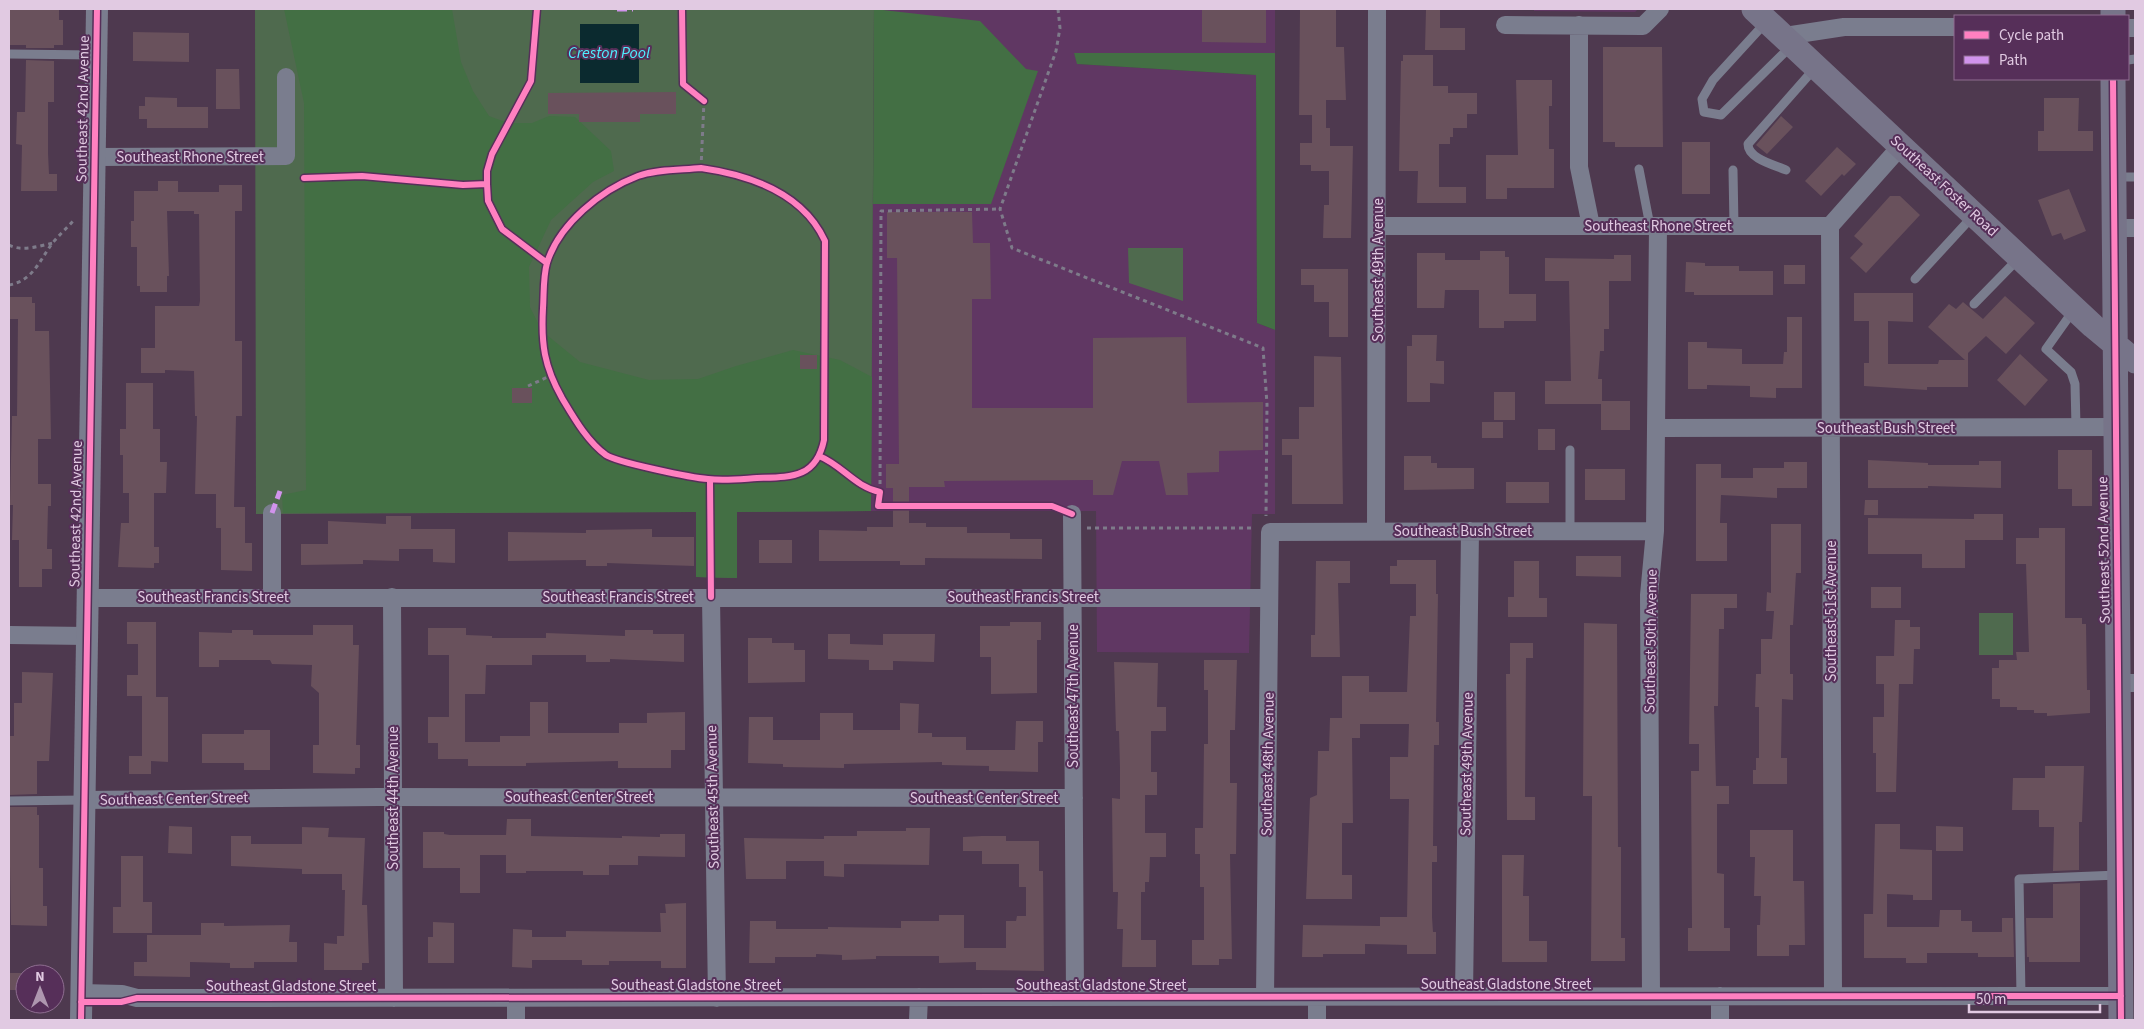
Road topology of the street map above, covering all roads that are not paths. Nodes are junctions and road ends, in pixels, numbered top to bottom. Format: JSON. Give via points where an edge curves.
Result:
{"nodes":[{"id":1,"x":97,"y":9,"type":"edge"},
{"id":2,"x":1377,"y":9,"type":"edge"},
{"id":3,"x":1660,"y":9,"type":"edge"},
{"id":4,"x":1505,"y":25,"type":"dead end"},
{"id":5,"x":1579,"y":25,"type":"junction"},
{"id":6,"x":1775,"y":27,"type":"edge"},
{"id":7,"x":1954,"y":27,"type":"edge"},
{"id":8,"x":9,"y":54,"type":"edge"},
{"id":9,"x":96,"y":55,"type":"junction"},
{"id":10,"x":1816,"y":66,"type":"junction"},
{"id":11,"x":286,"y":77,"type":"dead end"},
{"id":12,"x":2114,"y":80,"type":"edge"},
{"id":13,"x":1901,"y":146,"type":"junction"},
{"id":14,"x":94,"y":157,"type":"junction"},
{"id":15,"x":1639,"y":169,"type":"dead end"},
{"id":16,"x":1733,"y":170,"type":"dead end"},
{"id":17,"x":1786,"y":170,"type":"dead end"},
{"id":18,"x":2125,"y":177,"type":"edge"},
{"id":19,"x":1974,"y":214,"type":"junction"},
{"id":20,"x":1378,"y":226,"type":"junction"},
{"id":21,"x":1591,"y":226,"type":"junction"},
{"id":22,"x":1654,"y":226,"type":"junction"},
{"id":23,"x":1734,"y":226,"type":"junction"},
{"id":24,"x":1830,"y":226,"type":"junction"},
{"id":25,"x":2125,"y":228,"type":"edge"},
{"id":26,"x":2020,"y":257,"type":"junction"},
{"id":27,"x":1915,"y":279,"type":"dead end"},
{"id":28,"x":1974,"y":304,"type":"dead end"},
{"id":29,"x":2075,"y":309,"type":"junction"},
{"id":30,"x":2115,"y":344,"type":"junction"},
{"id":31,"x":2135,"y":361,"type":"edge"},
{"id":32,"x":2076,"y":427,"type":"junction"},
{"id":33,"x":2115,"y":427,"type":"junction"},
{"id":34,"x":1658,"y":428,"type":"junction"},
{"id":35,"x":1830,"y":428,"type":"junction"},
{"id":36,"x":1570,"y":450,"type":"dead end"},
{"id":37,"x":272,"y":513,"type":"dead end"},
{"id":38,"x":1072,"y":521,"type":"road end"},
{"id":39,"x":1376,"y":531,"type":"junction"},
{"id":40,"x":1470,"y":531,"type":"junction"},
{"id":41,"x":1570,"y":531,"type":"junction"},
{"id":42,"x":1655,"y":531,"type":"junction"},
{"id":43,"x":1270,"y":532,"type":"joint"},
{"id":44,"x":272,"y":597,"type":"junction"},
{"id":45,"x":392,"y":597,"type":"junction"},
{"id":46,"x":711,"y":597,"type":"junction"},
{"id":47,"x":1073,"y":597,"type":"junction"},
{"id":48,"x":88,"y":598,"type":"junction"},
{"id":49,"x":1269,"y":598,"type":"junction"},
{"id":50,"x":9,"y":635,"type":"edge"},
{"id":51,"x":87,"y":636,"type":"junction"},
{"id":52,"x":2128,"y":683,"type":"edge"},
{"id":53,"x":393,"y":797,"type":"junction"},
{"id":54,"x":712,"y":797,"type":"junction"},
{"id":55,"x":1074,"y":798,"type":"junction"},
{"id":56,"x":84,"y":800,"type":"junction"},
{"id":57,"x":9,"y":801,"type":"edge"},
{"id":58,"x":2126,"y":881,"type":"edge"},
{"id":59,"x":81,"y":993,"type":"junction"},
{"id":60,"x":1464,"y":996,"type":"junction"},
{"id":61,"x":1651,"y":996,"type":"junction"},
{"id":62,"x":1720,"y":996,"type":"junction"},
{"id":63,"x":1833,"y":996,"type":"junction"},
{"id":64,"x":2021,"y":996,"type":"junction"},
{"id":65,"x":2122,"y":996,"type":"junction"},
{"id":66,"x":919,"y":997,"type":"junction"},
{"id":67,"x":1075,"y":997,"type":"junction"},
{"id":68,"x":1265,"y":997,"type":"junction"},
{"id":69,"x":1317,"y":997,"type":"junction"},
{"id":70,"x":394,"y":998,"type":"junction"},
{"id":71,"x":516,"y":998,"type":"junction"},
{"id":72,"x":717,"y":998,"type":"junction"},
{"id":73,"x":81,"y":1020,"type":"edge"},
{"id":74,"x":516,"y":1020,"type":"edge"},
{"id":75,"x":918,"y":1020,"type":"edge"},
{"id":76,"x":1317,"y":1020,"type":"edge"},
{"id":77,"x":1720,"y":1020,"type":"edge"},
{"id":78,"x":2122,"y":1020,"type":"edge"}],
"edges":[{"from":1,"to":9,"type":"street","name":"Southeast 42nd Avenue"},
{"from":2,"to":20,"type":"street","name":"Southeast 49th Avenue"},
{"from":3,"to":5,"type":"street","via":[[1644,26]]},
{"from":4,"to":5,"type":"street"},
{"from":5,"to":21,"type":"street","via":[[1579,167]]},
{"from":6,"to":6,"type":"lane","via":[[1721,115],[1704,112],[1702,99],[1714,80]]},
{"from":6,"to":7,"type":"street"},
{"from":6,"to":10,"type":"main road","name":"Southeast Foster Road"},
{"from":8,"to":9,"type":"lane"},
{"from":9,"to":14,"type":"street","name":"Southeast 42nd Avenue"},
{"from":10,"to":13,"type":"main road","name":"Southeast Foster Road"},
{"from":10,"to":17,"type":"lane","via":[[1748,144],[1750,152],[1761,160]]},
{"from":11,"to":14,"type":"street","name":"Southeast Rhone Street","via":[[286,156]]},
{"from":12,"to":18,"type":"main road","name":"Southeast 52nd Avenue"},
{"from":13,"to":19,"type":"main road","name":"Southeast Foster Road"},
{"from":13,"to":24,"type":"street"},
{"from":14,"to":48,"type":"street","name":"Southeast 42nd Avenue"},
{"from":15,"to":22,"type":"lane"},
{"from":16,"to":23,"type":"lane"},
{"from":18,"to":25,"type":"main road","name":"Southeast 52nd Avenue"},
{"from":19,"to":26,"type":"main road","name":"Southeast Foster Road"},
{"from":19,"to":27,"type":"lane"},
{"from":20,"to":21,"type":"street","name":"Southeast Rhone Street"},
{"from":20,"to":39,"type":"street","name":"Southeast 49th Avenue"},
{"from":21,"to":22,"type":"street","name":"Southeast Rhone Street"},
{"from":22,"to":23,"type":"street","name":"Southeast Rhone Street"},
{"from":22,"to":34,"type":"street","name":"Southeast 50th Avenue"},
{"from":23,"to":24,"type":"street","name":"Southeast Rhone Street"},
{"from":24,"to":35,"type":"street","name":"Southeast 51st Avenue"},
{"from":25,"to":30,"type":"main road","name":"Southeast 52nd Avenue"},
{"from":26,"to":28,"type":"lane"},
{"from":26,"to":29,"type":"main road","name":"Southeast Foster Road"},
{"from":29,"to":30,"type":"main road","name":"Southeast Foster Road"},
{"from":29,"to":32,"type":"lane","via":[[2046,350],[2071,372],[2075,384]]},
{"from":30,"to":31,"type":"main road","name":"Southeast Foster Road"},
{"from":30,"to":33,"type":"main road","name":"Southeast 52nd Avenue"},
{"from":32,"to":33,"type":"street","name":"Southeast Bush Street"},
{"from":32,"to":35,"type":"street","name":"Southeast Bush Street"},
{"from":33,"to":52,"type":"main road","name":"Southeast 52nd Avenue"},
{"from":34,"to":35,"type":"street","name":"Southeast Bush Street"},
{"from":34,"to":42,"type":"street","name":"Southeast 50th Avenue"},
{"from":35,"to":63,"type":"street","name":"Southeast 51st Avenue"},
{"from":36,"to":41,"type":"lane"},
{"from":37,"to":44,"type":"street"},
{"from":38,"to":47,"type":"street","name":"Southeast 47th Avenue"},
{"from":39,"to":40,"type":"street","name":"Southeast Bush Street"},
{"from":39,"to":43,"type":"street","name":"Southeast Bush Street"},
{"from":40,"to":41,"type":"street","name":"Southeast Bush Street"},
{"from":40,"to":60,"type":"street","name":"Southeast 49th Avenue"},
{"from":41,"to":42,"type":"street","name":"Southeast Bush Street"},
{"from":42,"to":61,"type":"street","name":"Southeast 50th Avenue","via":[[1649,595]]},
{"from":43,"to":49,"type":"street","name":"Southeast 48th Avenue"},
{"from":44,"to":45,"type":"street","name":"Southeast Francis Street"},
{"from":44,"to":48,"type":"street","name":"Southeast Francis Street"},
{"from":45,"to":46,"type":"street","name":"Southeast Francis Street"},
{"from":45,"to":53,"type":"street","name":"Southeast 44th Avenue"},
{"from":46,"to":47,"type":"street","name":"Southeast Francis Street"},
{"from":46,"to":54,"type":"street","name":"Southeast 45th Avenue"},
{"from":47,"to":49,"type":"street","name":"Southeast Francis Street"},
{"from":47,"to":55,"type":"street","name":"Southeast 47th Avenue"},
{"from":48,"to":51,"type":"street","name":"Southeast 42nd Avenue"},
{"from":49,"to":68,"type":"street","name":"Southeast 48th Avenue"},
{"from":50,"to":51,"type":"street"},
{"from":51,"to":56,"type":"street","name":"Southeast 42nd Avenue"},
{"from":52,"to":58,"type":"main road","name":"Southeast 52nd Avenue"},
{"from":53,"to":54,"type":"street","name":"Southeast Center Street"},
{"from":53,"to":56,"type":"street","name":"Southeast Center Street"},
{"from":53,"to":70,"type":"street","name":"Southeast 44th Avenue"},
{"from":54,"to":55,"type":"street","name":"Southeast Center Street"},
{"from":54,"to":72,"type":"street","name":"Southeast 45th Avenue"},
{"from":55,"to":67,"type":"street","name":"Southeast 47th Avenue"},
{"from":56,"to":57,"type":"lane"},
{"from":56,"to":59,"type":"street","name":"Southeast 42nd Avenue"},
{"from":58,"to":64,"type":"lane","via":[[2019,879]]},
{"from":58,"to":65,"type":"main road","name":"Southeast 52nd Avenue"},
{"from":59,"to":70,"type":"street","name":"Southeast Gladstone Street","via":[[122,994],[137,998]]},
{"from":59,"to":73,"type":"street","name":"Southeast 42nd Avenue"},
{"from":60,"to":61,"type":"street","name":"Southeast Gladstone Street"},
{"from":60,"to":69,"type":"street","name":"Southeast Gladstone Street"},
{"from":61,"to":62,"type":"street","name":"Southeast Gladstone Street"},
{"from":62,"to":63,"type":"street","name":"Southeast Gladstone Street"},
{"from":62,"to":77,"type":"street"},
{"from":63,"to":64,"type":"street","name":"Southeast Gladstone Street"},
{"from":64,"to":65,"type":"street","name":"Southeast Gladstone Street"},
{"from":65,"to":78,"type":"main road","name":"Southeast 52nd Avenue"},
{"from":66,"to":67,"type":"street","name":"Southeast Gladstone Street"},
{"from":66,"to":72,"type":"street","name":"Southeast Gladstone Street"},
{"from":66,"to":75,"type":"street"},
{"from":67,"to":68,"type":"street","name":"Southeast Gladstone Street"},
{"from":68,"to":69,"type":"street","name":"Southeast Gladstone Street"},
{"from":69,"to":76,"type":"street"},
{"from":70,"to":71,"type":"street","name":"Southeast Gladstone Street"},
{"from":71,"to":72,"type":"street","name":"Southeast Gladstone Street"},
{"from":71,"to":74,"type":"street"}]}
